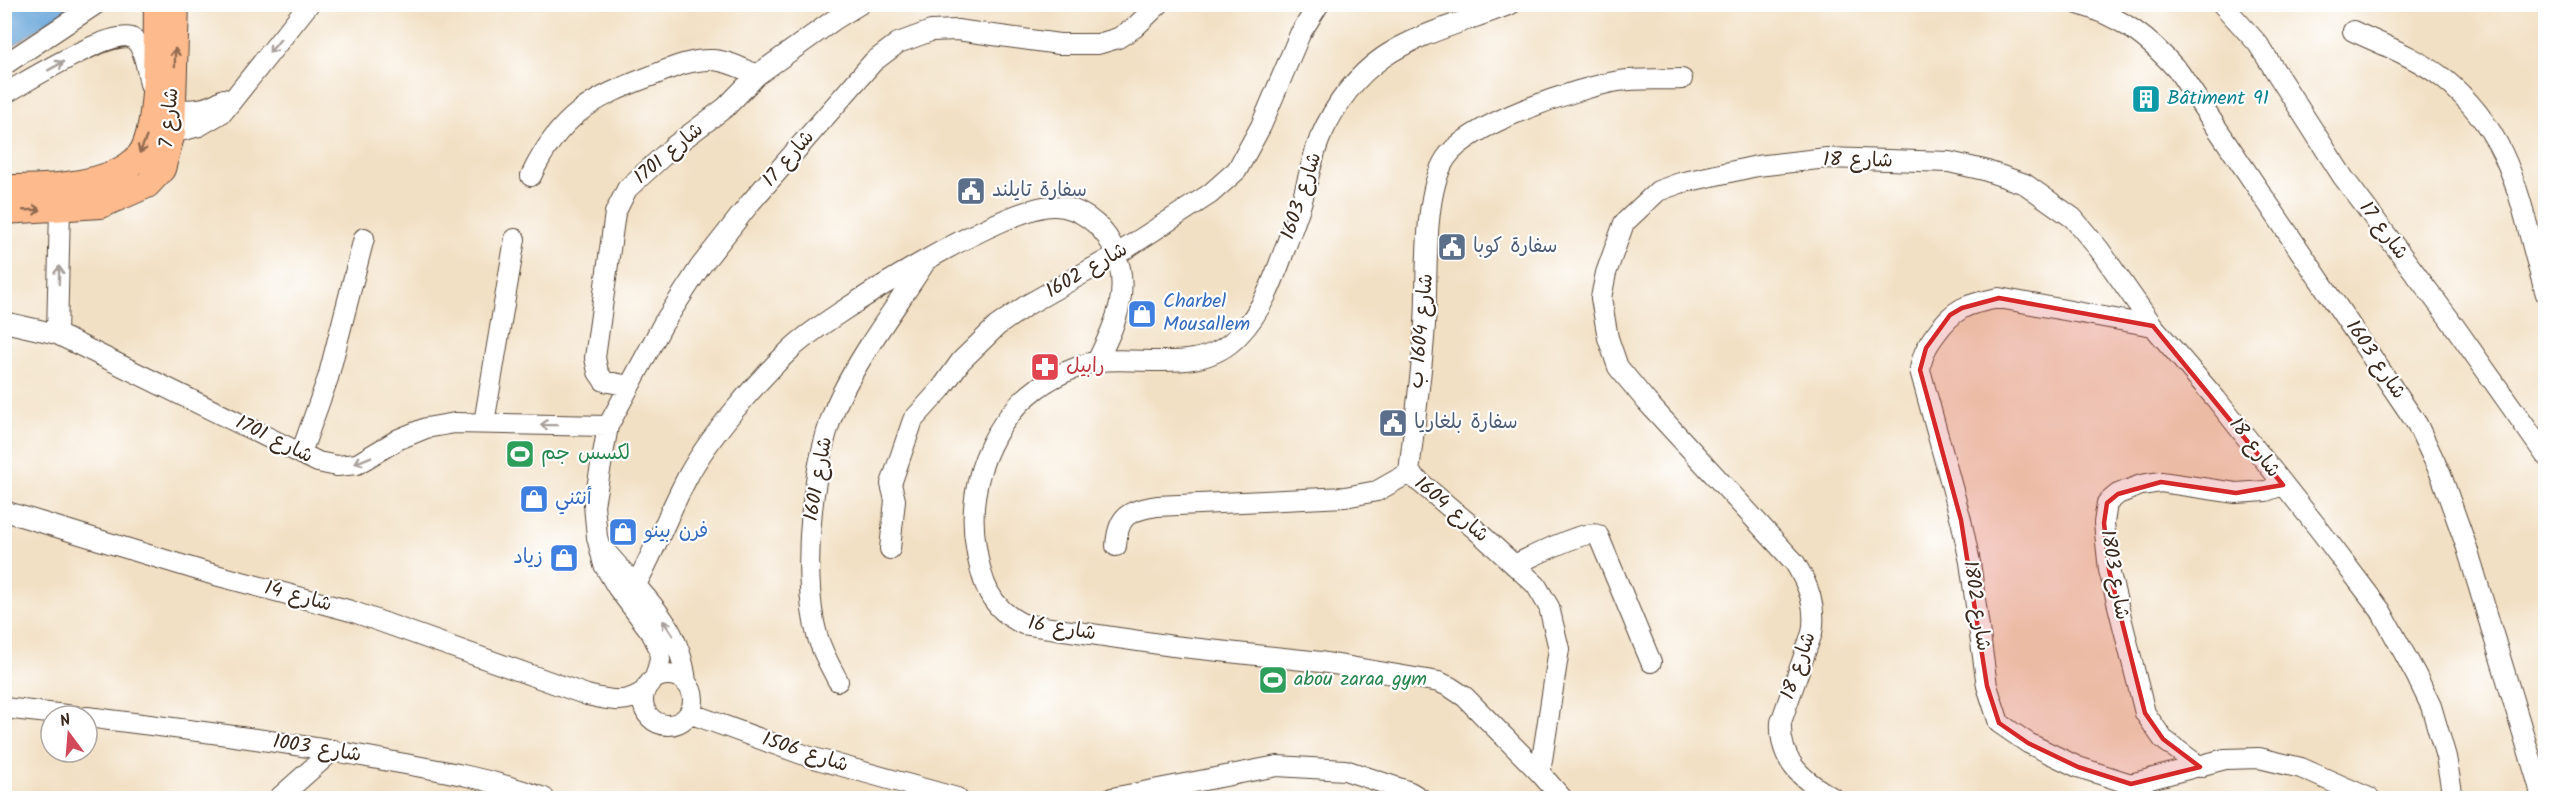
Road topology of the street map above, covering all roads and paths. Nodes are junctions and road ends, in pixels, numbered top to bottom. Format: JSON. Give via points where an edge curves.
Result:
{"nodes":[{"id":1,"x":96,"y":4,"type":"edge"},
{"id":2,"x":157,"y":4,"type":"edge"},
{"id":3,"x":176,"y":4,"type":"edge"},
{"id":4,"x":309,"y":4,"type":"edge"},
{"id":5,"x":860,"y":4,"type":"edge"},
{"id":6,"x":1159,"y":4,"type":"edge"},
{"id":7,"x":1319,"y":4,"type":"edge"},
{"id":8,"x":1511,"y":4,"type":"edge"},
{"id":9,"x":2078,"y":4,"type":"edge"},
{"id":10,"x":2223,"y":4,"type":"edge"},
{"id":11,"x":2353,"y":31,"type":"dead end"},
{"id":12,"x":4,"y":65,"type":"edge"},
{"id":13,"x":757,"y":75,"type":"junction"},
{"id":14,"x":1682,"y":79,"type":"dead end"},
{"id":15,"x":4,"y":94,"type":"edge"},
{"id":16,"x":166,"y":114,"type":"junction"},
{"id":17,"x":531,"y":176,"type":"dead end"},
{"id":18,"x":4,"y":188,"type":"edge"},
{"id":19,"x":60,"y":209,"type":"junction"},
{"id":20,"x":4,"y":211,"type":"edge"},
{"id":21,"x":364,"y":238,"type":"dead end"},
{"id":22,"x":515,"y":238,"type":"dead end"},
{"id":23,"x":1116,"y":255,"type":"junction"},
{"id":24,"x":925,"y":262,"type":"junction"},
{"id":25,"x":2546,"y":294,"type":"edge"},
{"id":26,"x":4,"y":322,"type":"edge"},
{"id":27,"x":2153,"y":326,"type":"junction"},
{"id":28,"x":57,"y":334,"type":"junction"},
{"id":29,"x":1097,"y":361,"type":"junction"},
{"id":30,"x":629,"y":386,"type":"junction"},
{"id":31,"x":484,"y":423,"type":"junction"},
{"id":32,"x":608,"y":426,"type":"junction"},
{"id":33,"x":301,"y":453,"type":"junction"},
{"id":34,"x":2546,"y":456,"type":"edge"},
{"id":35,"x":1409,"y":473,"type":"junction"},
{"id":36,"x":2283,"y":485,"type":"junction"},
{"id":37,"x":4,"y":511,"type":"edge"},
{"id":38,"x":668,"y":519,"type":"junction"},
{"id":39,"x":597,"y":537,"type":"junction"},
{"id":40,"x":1116,"y":546,"type":"dead end"},
{"id":41,"x":890,"y":549,"type":"dead end"},
{"id":42,"x":1514,"y":565,"type":"junction"},
{"id":43,"x":639,"y":578,"type":"junction"},
{"id":44,"x":640,"y":603,"type":"junction"},
{"id":45,"x":1651,"y":662,"type":"dead end"},
{"id":46,"x":838,"y":681,"type":"dead end"},
{"id":47,"x":686,"y":682,"type":"junction"},
{"id":48,"x":649,"y":685,"type":"junction"},
{"id":49,"x":587,"y":695,"type":"junction"},
{"id":50,"x":4,"y":708,"type":"edge"},
{"id":51,"x":39,"y":712,"type":"edge"},
{"id":52,"x":689,"y":713,"type":"junction"},
{"id":53,"x":99,"y":719,"type":"edge"},
{"id":54,"x":653,"y":721,"type":"junction"},
{"id":55,"x":333,"y":750,"type":"junction"},
{"id":56,"x":2200,"y":767,"type":"junction"},
{"id":57,"x":1540,"y":772,"type":"junction"},
{"id":58,"x":279,"y":798,"type":"edge"},
{"id":59,"x":544,"y":798,"type":"edge"},
{"id":60,"x":957,"y":798,"type":"edge"},
{"id":61,"x":1112,"y":798,"type":"edge"},
{"id":62,"x":1420,"y":798,"type":"edge"},
{"id":63,"x":1562,"y":798,"type":"edge"},
{"id":64,"x":1833,"y":798,"type":"edge"},
{"id":65,"x":2369,"y":798,"type":"edge"},
{"id":66,"x":2453,"y":798,"type":"edge"},
{"id":67,"x":2541,"y":798,"type":"edge"}],
"edges":[{"from":1,"to":12,"type":"street"},
{"from":2,"to":16,"type":"main road","name":"شارع 7"},
{"from":16,"to":3,"type":"main road","name":"شارع 7","one_way":true},
{"from":4,"to":16,"type":"street","one_way":true,"via":[[212,120],[188,131]]},
{"from":5,"to":13,"type":"street","name":"شارع 1701"},
{"from":6,"to":30,"type":"street","name":"شارع 17","via":[[1134,28],[1098,44],[1059,44],[957,30],[912,36],[886,51],[751,202],[700,267]]},
{"from":7,"to":23,"type":"street","name":"شارع 1602","via":[[1300,34],[1261,126],[1237,170],[1210,194]]},
{"from":8,"to":29,"type":"street","name":"شارع 1603","via":[[1419,36],[1369,67],[1345,94],[1319,140],[1301,204],[1263,302],[1252,321],[1227,347],[1199,359]]},
{"from":9,"to":67,"type":"street","name":"شارع 1603","via":[[2109,15],[2136,31],[2179,72],[2417,424],[2441,475],[2467,548]]},
{"from":10,"to":34,"type":"street","name":"شارع 17","via":[[2258,44],[2343,177]]},
{"from":11,"to":25,"type":"street","via":[[2442,78],[2486,122],[2513,176]]},
{"from":13,"to":17,"type":"street","via":[[724,62],[700,61],[616,89],[570,117]]},
{"from":13,"to":30,"type":"street","name":"شارع 1701","via":[[726,107],[674,146],[627,189],[618,204],[595,358],[604,381]]},
{"from":14,"to":35,"type":"street","name":"شارع 1604 ب","via":[[1620,81],[1576,92],[1489,125],[1448,156],[1436,184],[1429,228],[1425,325]]},
{"from":15,"to":16,"type":"street","one_way":true,"via":[[96,44],[127,36],[135,39],[142,51]]},
{"from":16,"to":18,"type":"main road","name":"شارع 7","one_way":true,"via":[[141,154],[129,164],[93,180],[52,188]]},
{"from":16,"to":19,"type":"main road","name":"شارع 7","via":[[162,169],[147,185],[101,205]]},
{"from":20,"to":19,"type":"main road","name":"شارع 7","one_way":true},
{"from":28,"to":19,"type":"street","one_way":true},
{"from":21,"to":33,"type":"street","via":[[328,378]]},
{"from":22,"to":31,"type":"street"},
{"from":23,"to":24,"type":"street","via":[[1099,226],[1057,206],[1027,210]]},
{"from":23,"to":29,"type":"street","via":[[1120,310]]},
{"from":23,"to":41,"type":"street","name":"شارع 1602","via":[[998,326],[961,361],[913,420],[891,484],[895,500]]},
{"from":24,"to":38,"type":"street","via":[[811,333],[777,363],[699,459]]},
{"from":24,"to":46,"type":"street","name":"شارع 1601","via":[[841,394],[820,452],[810,536],[812,597],[817,634]]},
{"from":26,"to":28,"type":"street","name":"شارع 1701"},
{"from":27,"to":36,"type":"street","name":"شارع 18"},
{"from":27,"to":56,"type":"street","name":"شارع 1802","via":[[1999,298],[1950,315],[1923,353],[1920,370],[1961,520],[1987,686],[1999,723],[2028,743],[2078,767],[2131,784]]},
{"from":27,"to":64,"type":"street","name":"شارع 18","via":[[2099,249],[2073,218],[2052,201],[2025,184],[1949,162],[1827,158],[1757,166],[1658,191],[1624,223],[1601,298],[1618,367],[1795,563],[1811,592],[1814,621],[1780,732],[1782,747],[1798,773]]},
{"from":28,"to":33,"type":"street","name":"شارع 1701"},
{"from":29,"to":57,"type":"street","name":"شارع 16","via":[[1044,382],[1010,415],[986,451],[973,497],[973,530],[984,582],[991,599],[1009,618],[1023,624],[1321,662],[1439,682],[1465,697]]},
{"from":30,"to":32,"type":"street","name":"شارع 17"},
{"from":32,"to":31,"type":"street","name":"شارع 1701","one_way":true},
{"from":31,"to":33,"type":"street","name":"شارع 1701","one_way":true,"via":[[426,428],[357,464],[338,466]]},
{"from":32,"to":39,"type":"street","name":"شارع 17","via":[[594,505]]},
{"from":35,"to":40,"type":"street","name":"شارع 1604","via":[[1377,491],[1345,497],[1140,509],[1122,519],[1117,527]]},
{"from":35,"to":42,"type":"street","name":"شارع 1604"},
{"from":36,"to":56,"type":"street","name":"شارع 1803","via":[[2266,491],[2236,493],[2161,482],[2141,485],[2107,503],[2104,523],[2109,570],[2145,713],[2163,739]]},
{"from":36,"to":66,"type":"street","name":"شارع 18","via":[[2366,591],[2399,642],[2431,706]]},
{"from":37,"to":49,"type":"street","name":"شارع 14","via":[[208,573],[351,611]]},
{"from":38,"to":43,"type":"street"},
{"from":38,"to":44,"type":"street","via":[[652,579]]},
{"from":39,"to":43,"type":"street","name":"شارع 17","via":[[621,569]]},
{"from":39,"to":44,"type":"street","name":"شارع 17","via":[[608,573]]},
{"from":42,"to":45,"type":"street","via":[[1578,537],[1599,535]]},
{"from":42,"to":57,"type":"street","name":"شارع 1604","via":[[1536,585],[1549,607],[1558,649]]},
{"from":43,"to":44,"type":"street","name":"شارع 17"},
{"from":47,"to":44,"type":"street","name":"شارع 17","one_way":true,"via":[[672,632]]},
{"from":44,"to":48,"type":"street","name":"شارع 17","via":[[659,648],[660,660]]},
{"from":47,"to":48,"type":"street","via":[[671,675]]},
{"from":47,"to":52,"type":"street","via":[[693,697]]},
{"from":48,"to":49,"type":"street","via":[[629,700]]},
{"from":48,"to":54,"type":"street","via":[[644,707]]},
{"from":49,"to":54,"type":"street"},
{"from":50,"to":51,"type":"street"},
{"from":52,"to":54,"type":"street","via":[[684,720],[669,725]]},
{"from":52,"to":60,"type":"street","name":"شارع 1506","via":[[810,757]]},
{"from":53,"to":55,"type":"street","name":"شارع 1003"},
{"from":55,"to":58,"type":"street"},
{"from":55,"to":59,"type":"street","name":"شارع 1003","via":[[472,776]]},
{"from":56,"to":65,"type":"street","name":"شارع 1802","via":[[2225,759],[2259,758],[2301,768]]},
{"from":57,"to":63,"type":"street","name":"شارع 16"},
{"from":61,"to":62,"type":"street","via":[[1277,766],[1345,770]]}]}
